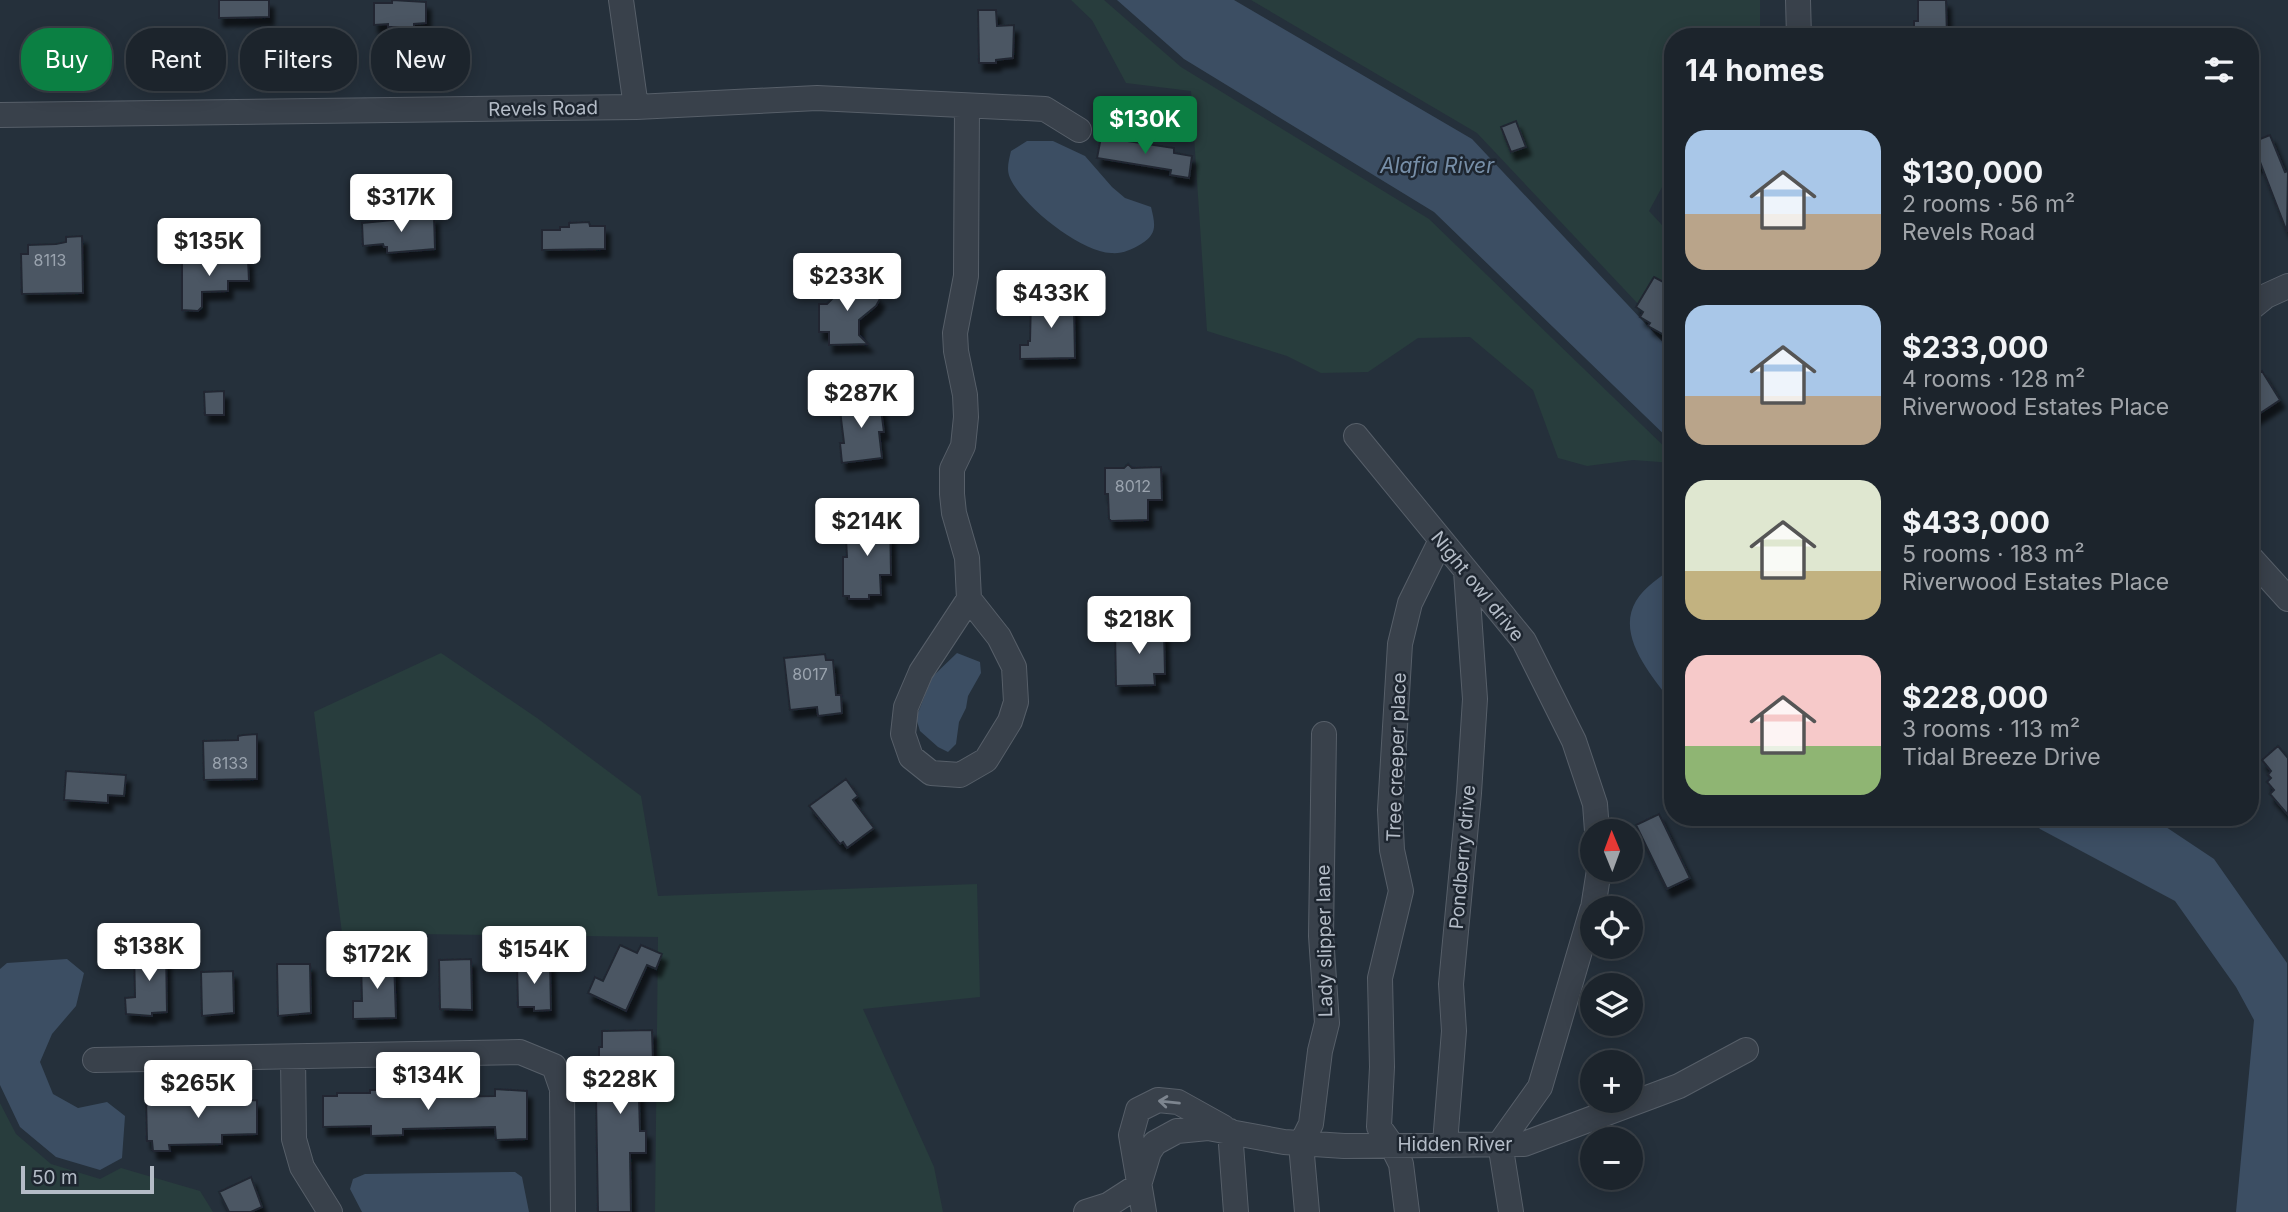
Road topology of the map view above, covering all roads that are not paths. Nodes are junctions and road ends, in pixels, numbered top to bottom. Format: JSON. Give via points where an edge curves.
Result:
{"nodes":[{"id":1,"x":621,"y":0,"type":"edge"},
{"id":2,"x":1798,"y":0,"type":"edge"},
{"id":3,"x":1799,"y":28,"type":"edge"},
{"id":4,"x":967,"y":106,"type":"junction"},
{"id":5,"x":636,"y":107,"type":"junction"},
{"id":6,"x":0,"y":115,"type":"edge"},
{"id":7,"x":1079,"y":130,"type":"dead end"},
{"id":8,"x":2288,"y":286,"type":"edge"},
{"id":9,"x":2259,"y":302,"type":"edge"},
{"id":10,"x":1356,"y":436,"type":"dead end"},
{"id":11,"x":1441,"y":540,"type":"junction"},
{"id":12,"x":2259,"y":567,"type":"edge"},
{"id":13,"x":1466,"y":570,"type":"junction"},
{"id":14,"x":968,"y":599,"type":"junction"},
{"id":15,"x":2288,"y":599,"type":"edge"},
{"id":16,"x":1324,"y":734,"type":"dead end"},
{"id":17,"x":1596,"y":819,"type":"edge"},
{"id":18,"x":1580,"y":953,"type":"edge"},
{"id":19,"x":1746,"y":1051,"type":"dead end"},
{"id":20,"x":293,"y":1057,"type":"junction"},
{"id":21,"x":94,"y":1060,"type":"dead end"},
{"id":22,"x":1230,"y":1131,"type":"junction"},
{"id":23,"x":1391,"y":1143,"type":"junction"},
{"id":24,"x":1445,"y":1143,"type":"junction"},
{"id":25,"x":1500,"y":1143,"type":"junction"},
{"id":26,"x":1301,"y":1144,"type":"junction"},
{"id":27,"x":1139,"y":1185,"type":"junction"},
{"id":28,"x":330,"y":1212,"type":"edge"},
{"id":29,"x":563,"y":1212,"type":"edge"},
{"id":30,"x":1086,"y":1212,"type":"edge"},
{"id":31,"x":1144,"y":1212,"type":"edge"},
{"id":32,"x":1236,"y":1212,"type":"edge"},
{"id":33,"x":1307,"y":1212,"type":"edge"},
{"id":34,"x":1407,"y":1212,"type":"edge"},
{"id":35,"x":1511,"y":1212,"type":"edge"}],
"edges":[{"from":1,"to":5,"type":"street"},
{"from":2,"to":3,"type":"street"},
{"from":4,"to":5,"type":"street","name":"Revels Road","via":[[817,98]]},
{"from":4,"to":7,"type":"street","name":"Revels Road","via":[[1045,108]]},
{"from":4,"to":14,"type":"street","via":[[965,276],[955,332],[966,416],[963,446],[952,469],[952,494],[967,558]]},
{"from":5,"to":6,"type":"street","name":"Revels Road"},
{"from":8,"to":9,"type":"street"},
{"from":10,"to":11,"type":"street","name":"Night owl drive"},
{"from":11,"to":13,"type":"street","name":"Night owl drive"},
{"from":11,"to":23,"type":"street","name":"Tree creeper place","via":[[1410,603],[1400,644],[1390,810],[1401,891],[1380,978],[1379,1127]]},
{"from":12,"to":15,"type":"street"},
{"from":13,"to":17,"type":"street","name":"Night owl drive","via":[[1524,641],[1574,741]]},
{"from":13,"to":24,"type":"street","name":"Pondberry drive","via":[[1475,699],[1451,984],[1454,1031]]},
{"from":14,"to":14,"type":"street","via":[[921,672],[906,707],[903,734],[911,757],[931,773],[960,775],[986,760],[1016,702],[1014,667],[999,637]]},
{"from":16,"to":26,"type":"street","name":"Lady slipper lane","via":[[1321,936],[1327,1023],[1311,1124]]},
{"from":18,"to":25,"type":"street","via":[[1540,1087]]},
{"from":19,"to":25,"type":"street","name":"Hidden River","via":[[1679,1086],[1599,1117],[1524,1144]]},
{"from":20,"to":21,"type":"street"},
{"from":20,"to":28,"type":"street","via":[[294,1139],[302,1167]]},
{"from":20,"to":29,"type":"street","via":[[520,1052],[554,1066],[562,1089]]},
{"from":22,"to":26,"type":"street","name":"Hidden River"},
{"from":22,"to":27,"type":"street","name":"Hidden River","via":[[1192,1129],[1165,1137],[1149,1153]]},
{"from":22,"to":27,"type":"street","name":"Hidden River","one_way":true,"via":[[1178,1102],[1158,1100],[1138,1110],[1131,1135]]},
{"from":22,"to":32,"type":"street"},
{"from":23,"to":24,"type":"street","name":"Hidden River"},
{"from":23,"to":26,"type":"street","name":"Hidden River"},
{"from":23,"to":34,"type":"street","via":[[1401,1164]]},
{"from":24,"to":25,"type":"street","name":"Hidden River"},
{"from":25,"to":35,"type":"street"},
{"from":26,"to":33,"type":"street"},
{"from":27,"to":30,"type":"street","via":[[1108,1205]]},
{"from":27,"to":31,"type":"street","name":"Hidden River"}]}
